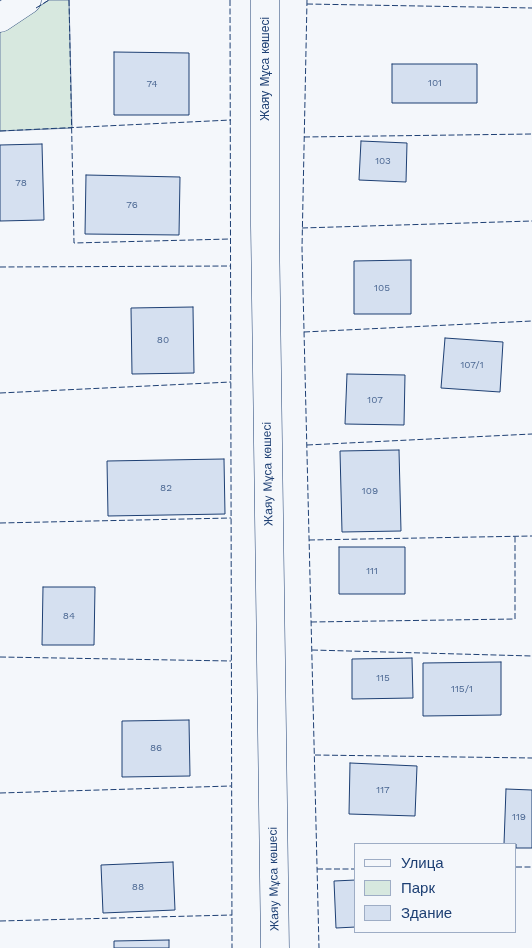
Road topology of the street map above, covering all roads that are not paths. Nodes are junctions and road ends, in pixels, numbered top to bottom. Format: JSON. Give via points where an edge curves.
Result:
{"nodes":[{"id":1,"x":27,"y":0,"type":"edge"},
{"id":2,"x":265,"y":0,"type":"edge"},
{"id":3,"x":0,"y":18,"type":"edge"},
{"id":4,"x":274,"y":948,"type":"edge"}],
"edges":[{"from":1,"to":3,"type":"street"},
{"from":2,"to":4,"type":"street","name":"Жаяу Мұса көшесі"}]}
